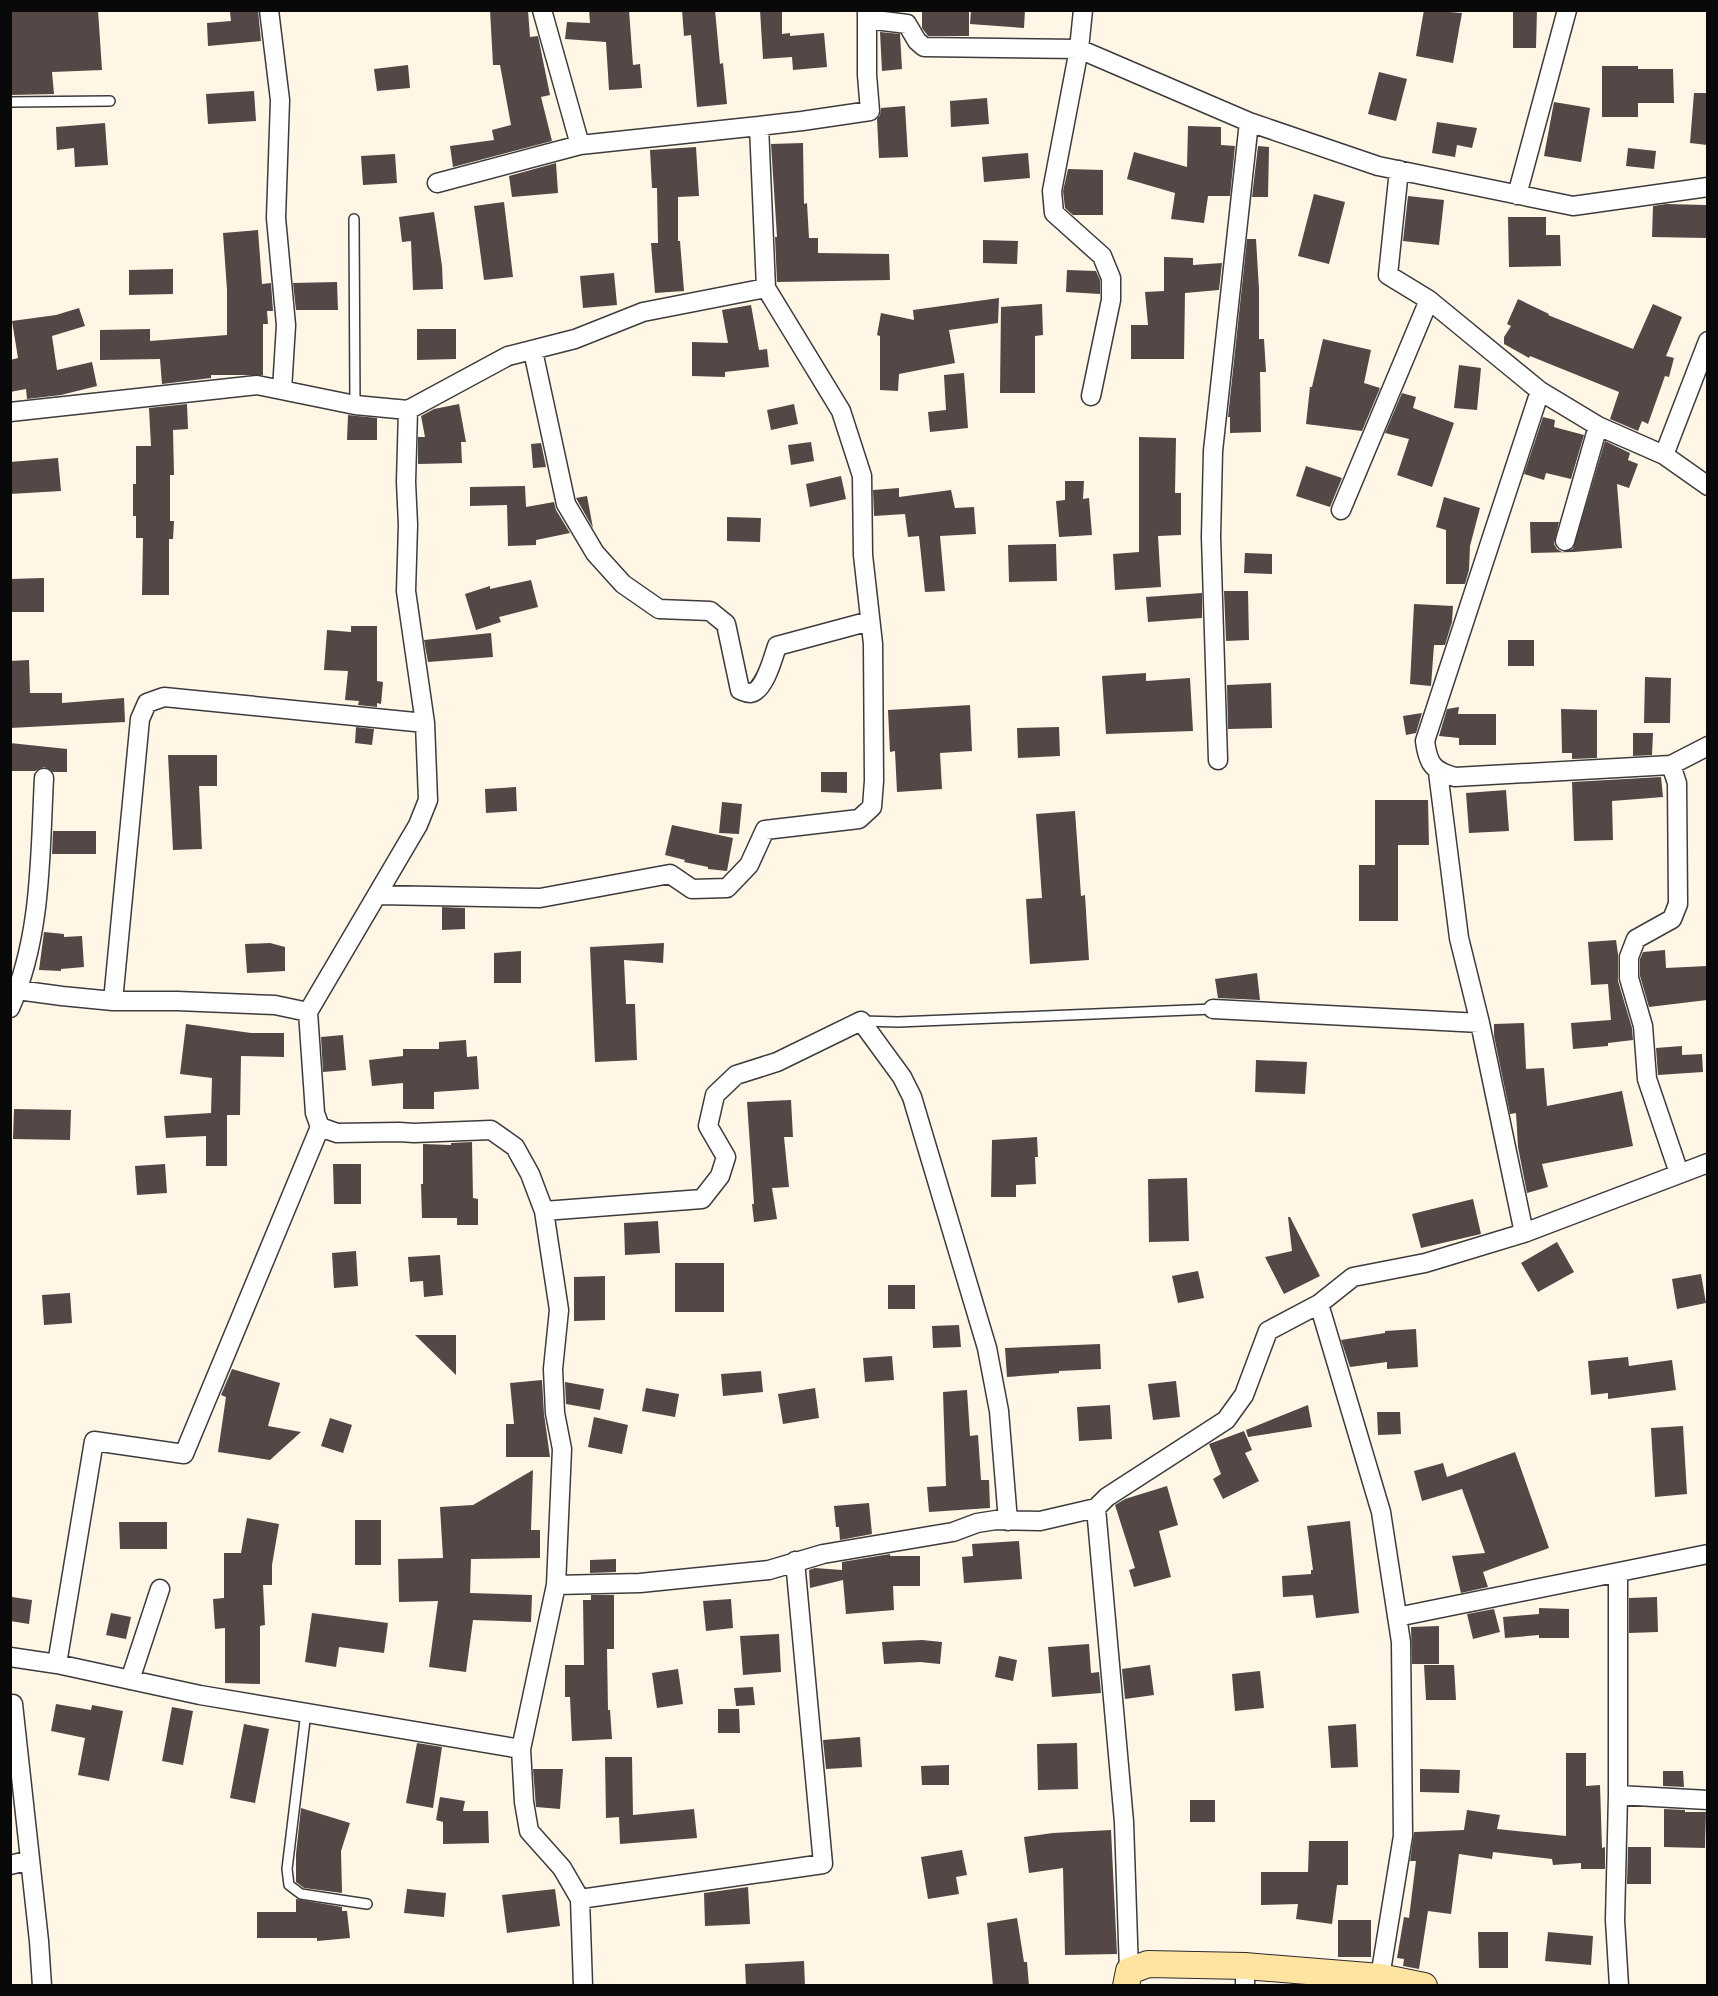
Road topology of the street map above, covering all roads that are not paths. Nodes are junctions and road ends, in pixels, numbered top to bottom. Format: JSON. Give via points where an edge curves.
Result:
{"nodes":[{"id":1,"x":269,"y":10,"type":"edge"},
{"id":2,"x":542,"y":10,"type":"edge"},
{"id":3,"x":1083,"y":10,"type":"edge"},
{"id":4,"x":1567,"y":10,"type":"edge"},
{"id":5,"x":867,"y":14,"type":"edge"},
{"id":6,"x":1079,"y":49,"type":"junction"},
{"id":7,"x":110,"y":100,"type":"dead end"},
{"id":8,"x":10,"y":102,"type":"edge"},
{"id":9,"x":1249,"y":122,"type":"junction"},
{"id":10,"x":759,"y":126,"type":"junction"},
{"id":11,"x":580,"y":145,"type":"junction"},
{"id":12,"x":1399,"y":170,"type":"junction"},
{"id":13,"x":437,"y":183,"type":"dead end"},
{"id":14,"x":1707,"y":187,"type":"edge"},
{"id":15,"x":1517,"y":195,"type":"junction"},
{"id":16,"x":354,"y":219,"type":"dead end"},
{"id":17,"x":766,"y":288,"type":"junction"},
{"id":18,"x":1429,"y":300,"type":"junction"},
{"id":19,"x":1707,"y":341,"type":"edge"},
{"id":20,"x":533,"y":351,"type":"junction"},
{"id":21,"x":282,"y":390,"type":"junction"},
{"id":22,"x":1540,"y":391,"type":"junction"},
{"id":23,"x":1091,"y":396,"type":"dead end"},
{"id":24,"x":355,"y":405,"type":"junction"},
{"id":25,"x":408,"y":410,"type":"junction"},
{"id":26,"x":10,"y":412,"type":"edge"},
{"id":27,"x":1598,"y":426,"type":"junction"},
{"id":28,"x":1664,"y":455,"type":"junction"},
{"id":29,"x":1707,"y":486,"type":"edge"},
{"id":30,"x":1341,"y":510,"type":"dead end"},
{"id":31,"x":1565,"y":541,"type":"dead end"},
{"id":32,"x":870,"y":621,"type":"junction"},
{"id":33,"x":425,"y":723,"type":"junction"},
{"id":34,"x":1707,"y":746,"type":"edge"},
{"id":35,"x":1218,"y":760,"type":"dead end"},
{"id":36,"x":1671,"y":765,"type":"junction"},
{"id":37,"x":1438,"y":772,"type":"junction"},
{"id":38,"x":44,"y":778,"type":"dead end"},
{"id":39,"x":378,"y":895,"type":"junction"},
{"id":40,"x":15,"y":989,"type":"edge"},
{"id":41,"x":113,"y":1001,"type":"junction"},
{"id":42,"x":10,"y":1008,"type":"edge"},
{"id":43,"x":1213,"y":1009,"type":"joint"},
{"id":44,"x":308,"y":1012,"type":"junction"},
{"id":45,"x":861,"y":1021,"type":"junction"},
{"id":46,"x":1480,"y":1023,"type":"junction"},
{"id":47,"x":320,"y":1127,"type":"junction"},
{"id":48,"x":1707,"y":1163,"type":"edge"},
{"id":49,"x":1679,"y":1173,"type":"junction"},
{"id":50,"x":544,"y":1210,"type":"junction"},
{"id":51,"x":1524,"y":1233,"type":"junction"},
{"id":52,"x":1319,"y":1304,"type":"junction"},
{"id":53,"x":1096,"y":1508,"type":"junction"},
{"id":54,"x":1008,"y":1521,"type":"junction"},
{"id":55,"x":1707,"y":1554,"type":"edge"},
{"id":56,"x":795,"y":1561,"type":"junction"},
{"id":57,"x":1618,"y":1573,"type":"junction"},
{"id":58,"x":555,"y":1585,"type":"junction"},
{"id":59,"x":160,"y":1589,"type":"dead end"},
{"id":60,"x":1397,"y":1617,"type":"junction"},
{"id":61,"x":10,"y":1657,"type":"edge"},
{"id":62,"x":57,"y":1664,"type":"junction"},
{"id":63,"x":130,"y":1680,"type":"junction"},
{"id":64,"x":11,"y":1699,"type":"edge"},
{"id":65,"x":306,"y":1712,"type":"junction"},
{"id":66,"x":521,"y":1749,"type":"junction"},
{"id":67,"x":1618,"y":1795,"type":"junction"},
{"id":68,"x":1707,"y":1800,"type":"edge"},
{"id":69,"x":30,"y":1860,"type":"junction"},
{"id":70,"x":10,"y":1865,"type":"edge"},
{"id":71,"x":580,"y":1899,"type":"junction"},
{"id":72,"x":367,"y":1904,"type":"dead end"},
{"id":73,"x":1245,"y":1976,"type":"edge"},
{"id":74,"x":1380,"y":1977,"type":"junction"},
{"id":75,"x":1128,"y":1978,"type":"edge"},
{"id":76,"x":42,"y":1986,"type":"edge"},
{"id":77,"x":583,"y":1986,"type":"edge"},
{"id":78,"x":1424,"y":1986,"type":"edge"},
{"id":79,"x":1619,"y":1986,"type":"edge"}],
"edges":[{"from":1,"to":21,"type":"street","via":[[280,100],[276,218],[286,325]]},
{"from":2,"to":11,"type":"street"},
{"from":3,"to":6,"type":"street"},
{"from":4,"to":15,"type":"street"},
{"from":5,"to":6,"type":"street","via":[[907,24],[924,48]]},
{"from":5,"to":10,"type":"street","via":[[870,111]]},
{"from":6,"to":9,"type":"street"},
{"from":6,"to":23,"type":"street","via":[[1052,191],[1054,213],[1102,256],[1111,278],[1111,300]]},
{"from":7,"to":8,"type":"lane"},
{"from":9,"to":12,"type":"street"},
{"from":9,"to":35,"type":"street","via":[[1213,452],[1211,537]]},
{"from":10,"to":11,"type":"street"},
{"from":10,"to":17,"type":"street"},
{"from":11,"to":13,"type":"street"},
{"from":12,"to":15,"type":"street"},
{"from":12,"to":18,"type":"street","via":[[1388,275]]},
{"from":14,"to":15,"type":"street","via":[[1573,206]]},
{"from":16,"to":24,"type":"lane"},
{"from":17,"to":20,"type":"street","via":[[643,312]]},
{"from":17,"to":32,"type":"street","via":[[841,411],[862,476],[863,555]]},
{"from":18,"to":22,"type":"street"},
{"from":18,"to":30,"type":"street"},
{"from":19,"to":28,"type":"street"},
{"from":20,"to":25,"type":"street","via":[[508,356]]},
{"from":20,"to":32,"type":"street","via":[[566,504],[594,553],[623,584],[659,609],[710,611],[726,624],[740,690],[749,693],[759,689],[777,646]]},
{"from":21,"to":24,"type":"street"},
{"from":21,"to":26,"type":"street","via":[[257,385]]},
{"from":22,"to":27,"type":"street"},
{"from":22,"to":37,"type":"street","via":[[1425,741],[1427,757]]},
{"from":24,"to":25,"type":"street"},
{"from":25,"to":33,"type":"street","via":[[406,591]]},
{"from":27,"to":28,"type":"street"},
{"from":27,"to":31,"type":"street"},
{"from":28,"to":29,"type":"street"},
{"from":32,"to":39,"type":"street","via":[[874,781],[872,807],[859,819],[765,830],[749,865],[727,888],[716,890],[692,889],[669,874],[540,898]]},
{"from":33,"to":39,"type":"street","via":[[428,800]]},
{"from":33,"to":41,"type":"street","via":[[164,697],[147,703],[140,720]]},
{"from":34,"to":36,"type":"street"},
{"from":36,"to":37,"type":"street","via":[[1455,777]]},
{"from":36,"to":49,"type":"street","via":[[1677,783],[1678,904],[1672,919],[1636,939],[1629,957],[1629,978],[1643,1026],[1647,1079]]},
{"from":37,"to":46,"type":"street","via":[[1459,938]]},
{"from":38,"to":40,"type":"street","via":[[37,900],[30,945]]},
{"from":39,"to":44,"type":"street"},
{"from":40,"to":41,"type":"street"},
{"from":40,"to":42,"type":"street"},
{"from":41,"to":44,"type":"street","via":[[274,1005]]},
{"from":43,"to":45,"type":"lane"},
{"from":43,"to":46,"type":"street"},
{"from":44,"to":47,"type":"street","via":[[315,1113]]},
{"from":45,"to":50,"type":"street","via":[[777,1062],[736,1075],[715,1095],[708,1126],[726,1157],[720,1176],[702,1199]]},
{"from":45,"to":54,"type":"street","via":[[912,1097],[987,1348],[999,1411]]},
{"from":46,"to":51,"type":"street"},
{"from":47,"to":50,"type":"street","via":[[337,1133],[491,1130],[515,1147]]},
{"from":47,"to":62,"type":"street","via":[[184,1454],[94,1441]]},
{"from":48,"to":49,"type":"street"},
{"from":49,"to":51,"type":"street"},
{"from":50,"to":58,"type":"street","via":[[559,1310],[553,1369],[562,1449]]},
{"from":51,"to":52,"type":"street","via":[[1425,1263],[1353,1277]]},
{"from":52,"to":53,"type":"street","via":[[1268,1331],[1244,1395],[1226,1420]]},
{"from":52,"to":60,"type":"street","via":[[1381,1512]]},
{"from":53,"to":54,"type":"street","via":[[1040,1521]]},
{"from":53,"to":75,"type":"street","via":[[1124,1822]]},
{"from":54,"to":56,"type":"street","via":[[977,1523],[953,1532]]},
{"from":55,"to":57,"type":"street"},
{"from":56,"to":58,"type":"street","via":[[769,1570],[690,1579]]},
{"from":56,"to":71,"type":"street","via":[[823,1864]]},
{"from":57,"to":60,"type":"street"},
{"from":57,"to":67,"type":"street"},
{"from":58,"to":66,"type":"street"},
{"from":59,"to":63,"type":"street"},
{"from":60,"to":74,"type":"street","via":[[1401,1642],[1403,1836]]},
{"from":61,"to":62,"type":"street"},
{"from":62,"to":63,"type":"street"},
{"from":63,"to":65,"type":"street"},
{"from":64,"to":69,"type":"street"},
{"from":65,"to":66,"type":"street"},
{"from":65,"to":72,"type":"lane","via":[[287,1869],[289,1885],[302,1894]]},
{"from":66,"to":71,"type":"street","via":[[529,1831],[562,1868]]},
{"from":67,"to":68,"type":"street"},
{"from":67,"to":79,"type":"street","via":[[1615,1920]]},
{"from":69,"to":70,"type":"street"},
{"from":69,"to":76,"type":"street"},
{"from":71,"to":77,"type":"street"},
{"from":73,"to":74,"type":"street"},
{"from":73,"to":75,"type":"street","via":[[1148,1964]]},
{"from":74,"to":78,"type":"street"}]}
